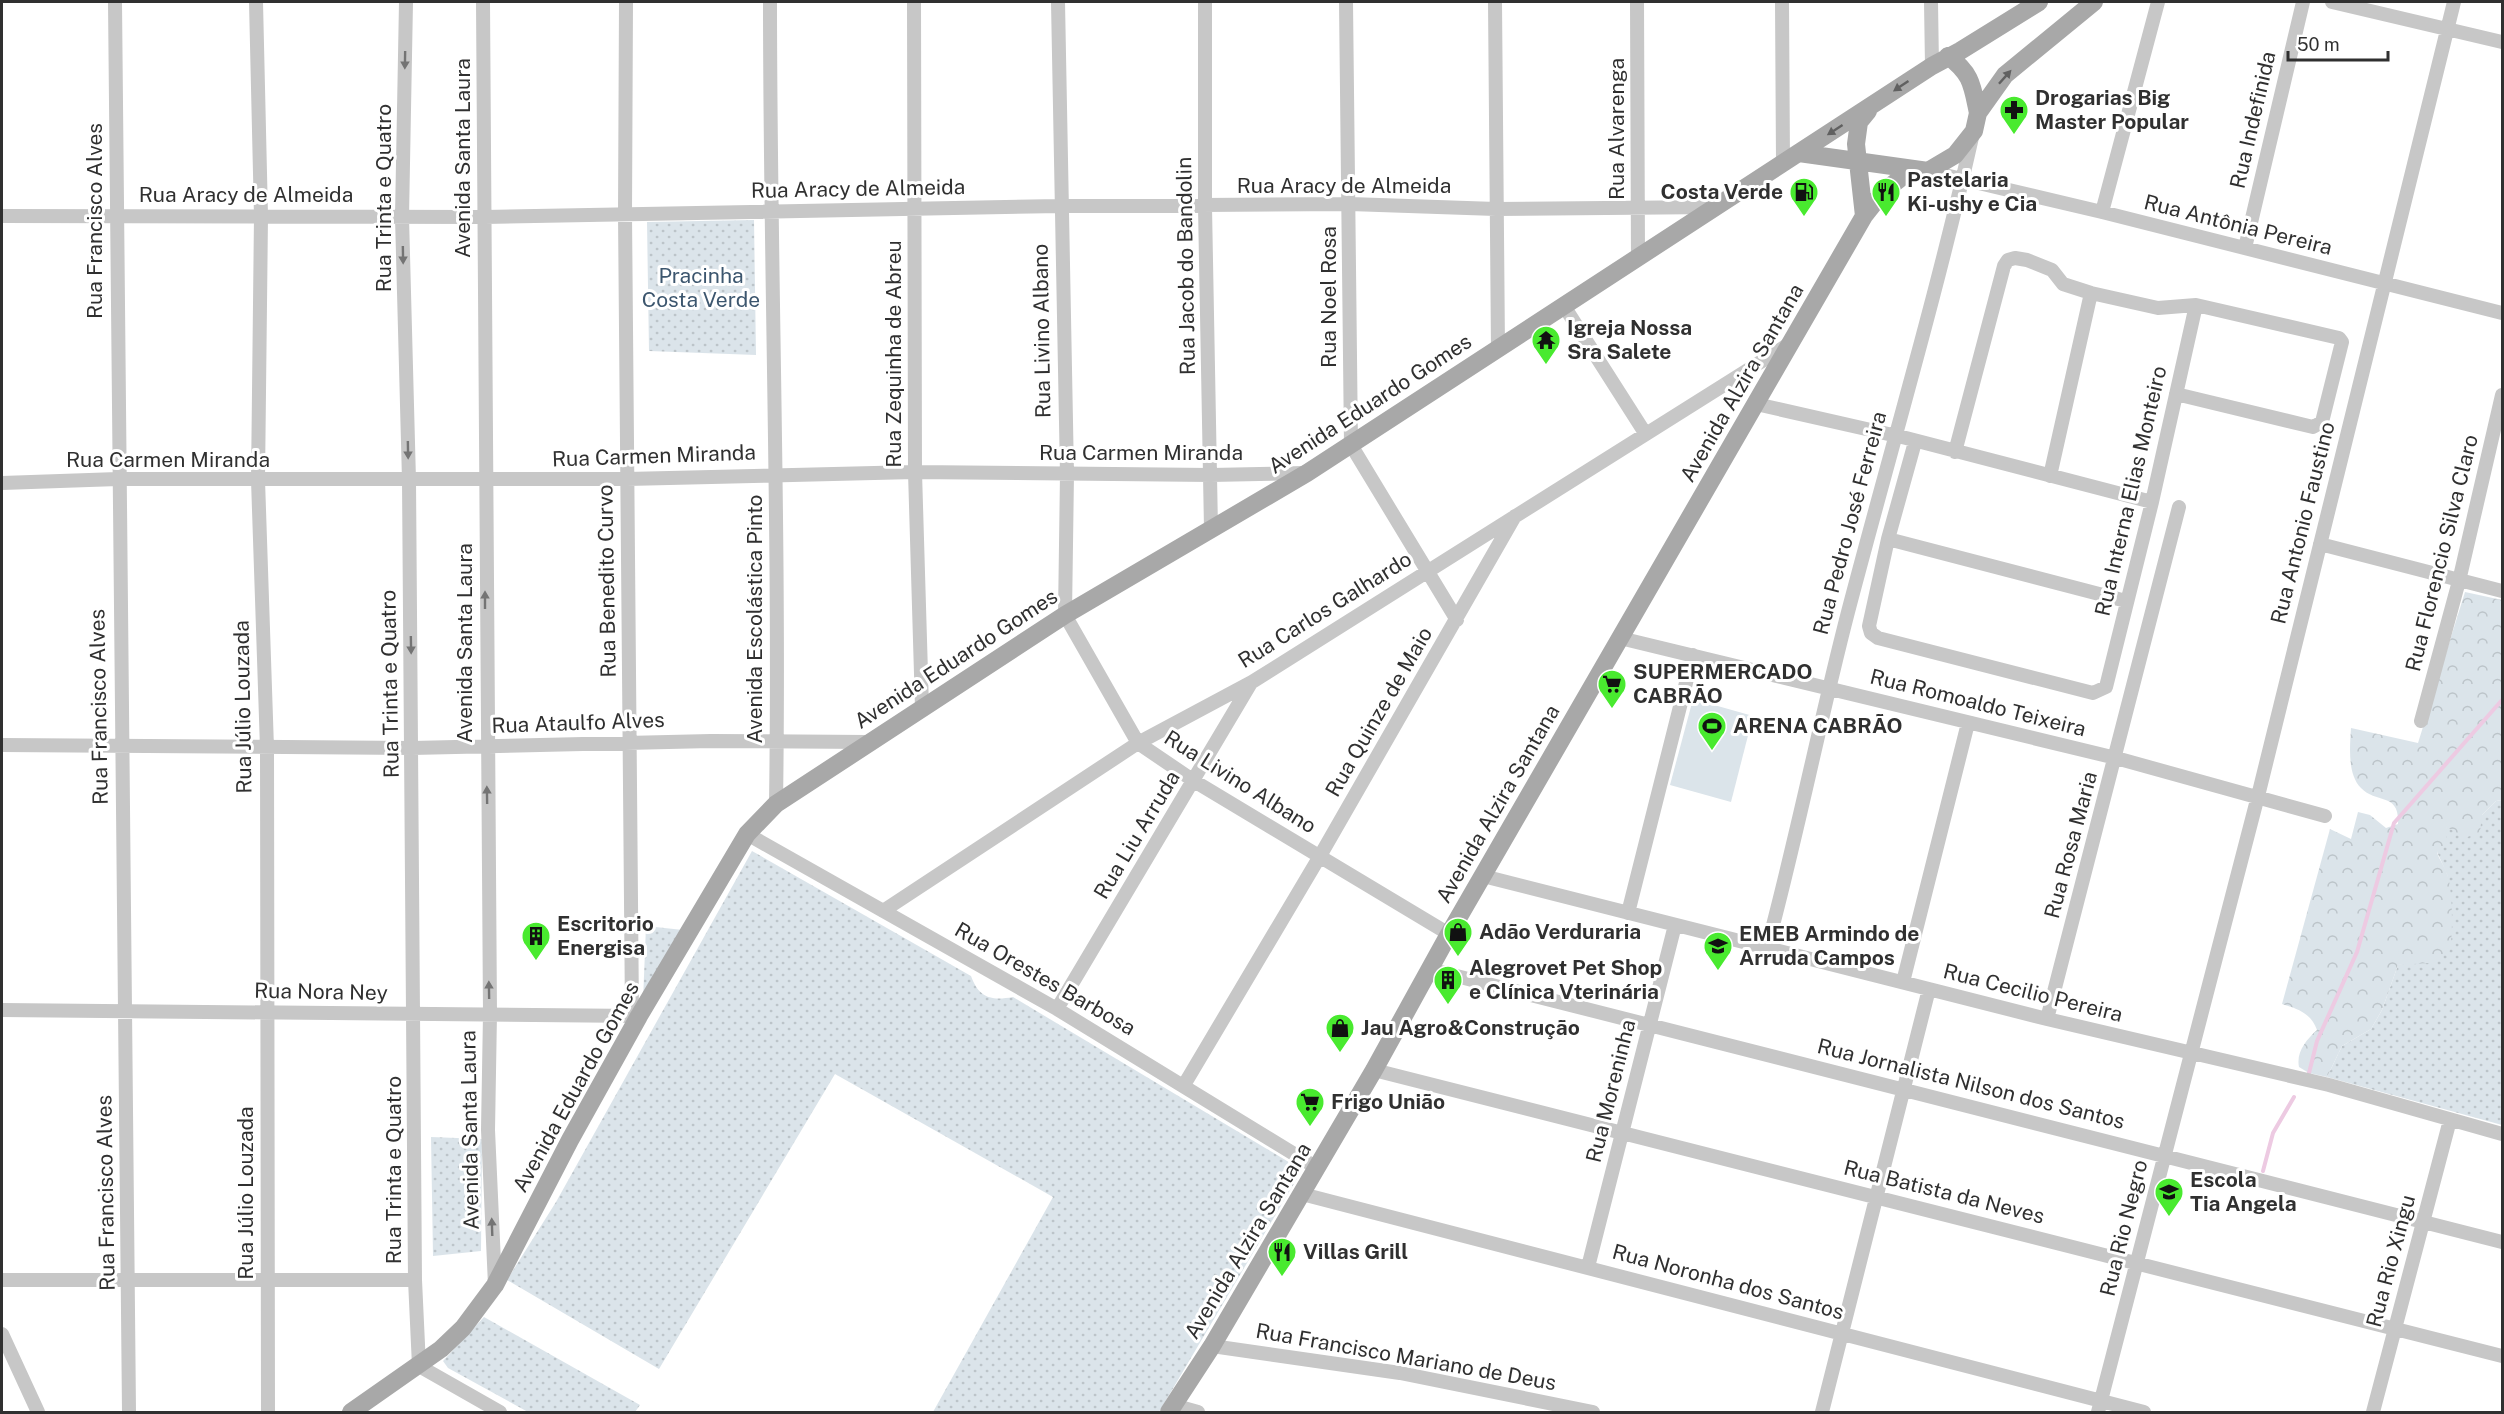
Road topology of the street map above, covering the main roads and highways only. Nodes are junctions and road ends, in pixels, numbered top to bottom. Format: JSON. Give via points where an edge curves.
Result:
{"nodes":[{"id":1,"x":2039,"y":2,"type":"edge"},
{"id":2,"x":2094,"y":2,"type":"edge"},
{"id":3,"x":1940,"y":61,"type":"junction"},
{"id":4,"x":1871,"y":106,"type":"junction"},
{"id":5,"x":1978,"y":113,"type":"junction"},
{"id":6,"x":1799,"y":153,"type":"junction"},
{"id":7,"x":1859,"y":161,"type":"junction"},
{"id":8,"x":1919,"y":171,"type":"junction"},
{"id":9,"x":1864,"y":216,"type":"junction"},
{"id":10,"x":1171,"y":1409,"type":"edge"},
{"id":11,"x":351,"y":1413,"type":"edge"}],
"edges":[{"from":1,"to":3,"type":"main road"},
{"from":5,"to":2,"type":"main road","one_way":true,"via":[[2005,75]]},
{"from":3,"to":4,"type":"main road","one_way":true},
{"from":3,"to":5,"type":"main road","via":[[1964,68],[1972,82]]},
{"from":4,"to":6,"type":"main road","name":"Avenida Eduardo Gomes","one_way":true},
{"from":4,"to":7,"type":"main road","via":[[1859,122]]},
{"from":5,"to":8,"type":"main road","via":[[1974,131],[1955,155]]},
{"from":6,"to":7,"type":"main road"},
{"from":6,"to":11,"type":"main road","name":"Avenida Eduardo Gomes","via":[[1351,445],[1065,615],[776,804],[747,834],[636,1016],[495,1285],[463,1328],[419,1366]]},
{"from":7,"to":8,"type":"main road"},
{"from":7,"to":9,"type":"main road"},
{"from":8,"to":9,"type":"main road","name":"Avenida Alzira Santana","via":[[1883,192]]},
{"from":9,"to":10,"type":"main road","name":"Avenida Alzira Santana","via":[[1302,1194]]}]}
